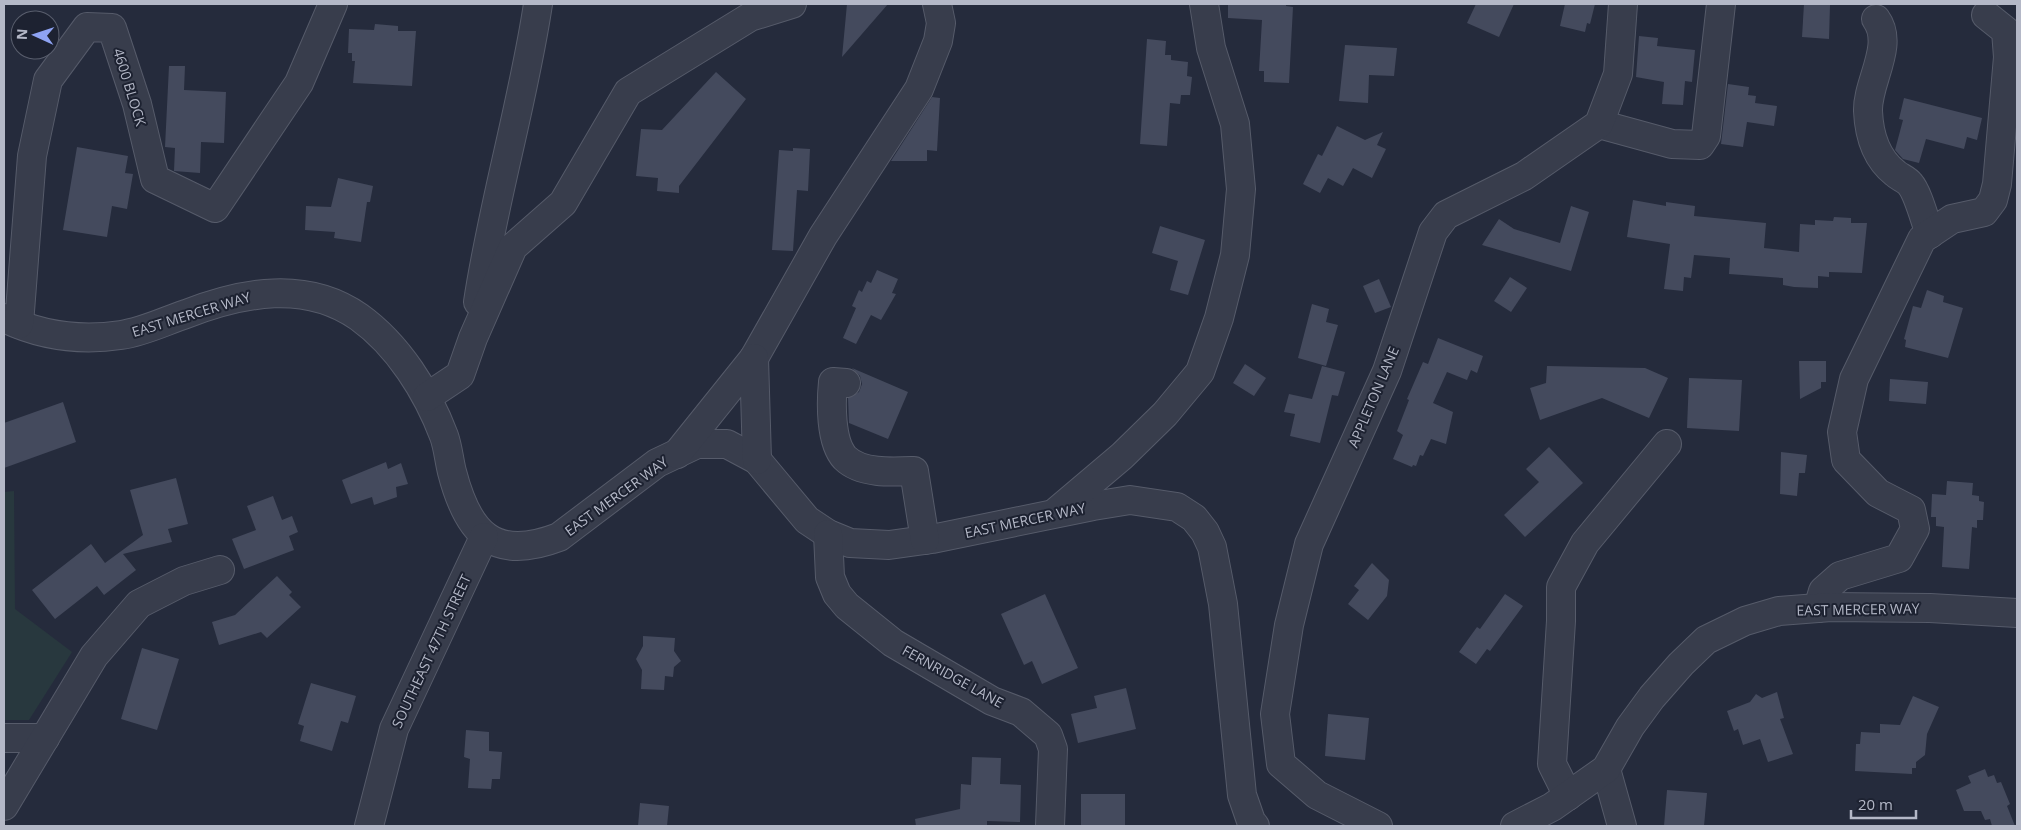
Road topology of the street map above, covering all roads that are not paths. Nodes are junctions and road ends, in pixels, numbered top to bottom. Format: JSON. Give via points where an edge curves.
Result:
{"nodes":[{"id":1,"x":332,"y":4,"type":"edge"},
{"id":2,"x":538,"y":4,"type":"edge"},
{"id":3,"x":792,"y":4,"type":"edge"},
{"id":4,"x":938,"y":4,"type":"edge"},
{"id":5,"x":1204,"y":4,"type":"edge"},
{"id":6,"x":1623,"y":4,"type":"edge"},
{"id":7,"x":1721,"y":4,"type":"edge"},
{"id":8,"x":747,"y":10,"type":"edge"},
{"id":9,"x":1986,"y":15,"type":"dead end"},
{"id":10,"x":1876,"y":20,"type":"dead end"},
{"id":11,"x":1599,"y":124,"type":"junction"},
{"id":12,"x":1930,"y":234,"type":"junction"},
{"id":13,"x":11,"y":321,"type":"edge"},
{"id":14,"x":473,"y":338,"type":"junction"},
{"id":15,"x":754,"y":358,"type":"junction"},
{"id":16,"x":846,"y":383,"type":"dead end"},
{"id":17,"x":427,"y":397,"type":"junction"},
{"id":18,"x":1667,"y":444,"type":"dead end"},
{"id":19,"x":677,"y":454,"type":"junction"},
{"id":20,"x":758,"y":460,"type":"junction"},
{"id":21,"x":1054,"y":514,"type":"junction"},
{"id":22,"x":828,"y":534,"type":"junction"},
{"id":23,"x":484,"y":537,"type":"junction"},
{"id":24,"x":925,"y":540,"type":"junction"},
{"id":25,"x":220,"y":570,"type":"dead end"},
{"id":26,"x":1818,"y":608,"type":"junction"},
{"id":27,"x":2017,"y":613,"type":"edge"},
{"id":28,"x":4,"y":738,"type":"edge"},
{"id":29,"x":45,"y":738,"type":"junction"},
{"id":30,"x":1606,"y":769,"type":"junction"},
{"id":31,"x":1568,"y":796,"type":"junction"},
{"id":32,"x":4,"y":806,"type":"edge"},
{"id":33,"x":369,"y":826,"type":"edge"},
{"id":34,"x":1050,"y":826,"type":"edge"},
{"id":35,"x":1255,"y":826,"type":"edge"},
{"id":36,"x":1378,"y":826,"type":"edge"},
{"id":37,"x":1515,"y":826,"type":"edge"},
{"id":38,"x":1622,"y":826,"type":"edge"}],
"edges":[{"from":1,"to":13,"type":"street","name":"4600 BLOCK","via":[[299,83],[215,208],[156,179],[137,104],[112,28],[86,27],[48,80],[32,156]]},
{"from":2,"to":14,"type":"street","via":[[514,134],[488,240]]},
{"from":3,"to":8,"type":"street"},
{"from":4,"to":15,"type":"street","via":[[941,24],[938,40],[919,89],[823,236]]},
{"from":5,"to":21,"type":"street","via":[[1211,48],[1234,124],[1241,189],[1235,255],[1219,318],[1200,372],[1165,414]]},
{"from":6,"to":11,"type":"street","via":[[1618,74]]},
{"from":7,"to":11,"type":"street","via":[[1706,136],[1700,145],[1672,144]]},
{"from":8,"to":14,"type":"street","via":[[628,92],[563,203],[513,247]]},
{"from":9,"to":12,"type":"street","via":[[2006,31],[2008,57],[1993,200],[1984,212],[1952,219]]},
{"from":10,"to":12,"type":"street","via":[[1882,28],[1884,41],[1868,110],[1871,137],[1882,161],[1911,184]]},
{"from":11,"to":36,"type":"street","name":"APPLETON LANE","via":[[1524,176],[1446,215],[1438,224],[1387,371],[1309,544],[1289,625],[1275,714],[1282,764],[1317,795]]},
{"from":12,"to":26,"type":"street","via":[[1922,239],[1854,379],[1842,432],[1846,460],[1878,493],[1912,510],[1915,529],[1899,558],[1840,576],[1823,591]]},
{"from":13,"to":17,"type":"street","name":"EAST MERCER WAY","via":[[60,336],[92,338],[123,335],[229,300],[267,292],[319,297],[340,305],[378,332]]},
{"from":14,"to":17,"type":"street","via":[[460,376]]},
{"from":15,"to":19,"type":"street"},
{"from":15,"to":20,"type":"street"},
{"from":16,"to":24,"type":"street","via":[[833,382],[830,410],[845,458],[864,468],[914,471]]},
{"from":17,"to":23,"type":"street","name":"EAST MERCER WAY","via":[[445,438],[460,502]]},
{"from":18,"to":31,"type":"street","via":[[1585,543],[1561,587],[1552,764]]},
{"from":19,"to":20,"type":"street","name":"EAST MERCER WAY","via":[[697,444],[727,444]]},
{"from":19,"to":23,"type":"street","name":"EAST MERCER WAY","via":[[656,463],[559,538],[522,547],[501,546]]},
{"from":20,"to":22,"type":"street","name":"EAST MERCER WAY","via":[[807,520]]},
{"from":21,"to":24,"type":"street","name":"EAST MERCER WAY"},
{"from":21,"to":35,"type":"street","name":"EAST MERCER WAY","via":[[1130,500],[1156,502],[1177,507],[1194,518],[1205,532],[1212,547],[1223,604],[1242,795],[1250,821]]},
{"from":22,"to":24,"type":"street","name":"EAST MERCER WAY","via":[[850,543],[889,545]]},
{"from":22,"to":34,"type":"street","name":"FERNRIDGE LANE","via":[[830,577],[837,594],[847,606],[893,643],[992,701],[1021,712],[1048,735],[1053,749]]},
{"from":23,"to":33,"type":"street","name":"SOUTHEAST 47TH STREET","via":[[394,729]]},
{"from":25,"to":29,"type":"street","via":[[184,581],[139,604],[94,656]]},
{"from":26,"to":27,"type":"street","name":"EAST MERCER WAY","via":[[1930,608]]},
{"from":26,"to":30,"type":"street","name":"EAST MERCER WAY","via":[[1779,612],[1745,621],[1706,640],[1652,697]]},
{"from":28,"to":29,"type":"street"},
{"from":29,"to":32,"type":"street"},
{"from":30,"to":31,"type":"street","name":"EAST MERCER WAY"},
{"from":30,"to":38,"type":"street"},
{"from":31,"to":37,"type":"street","name":"EAST MERCER WAY"}]}
